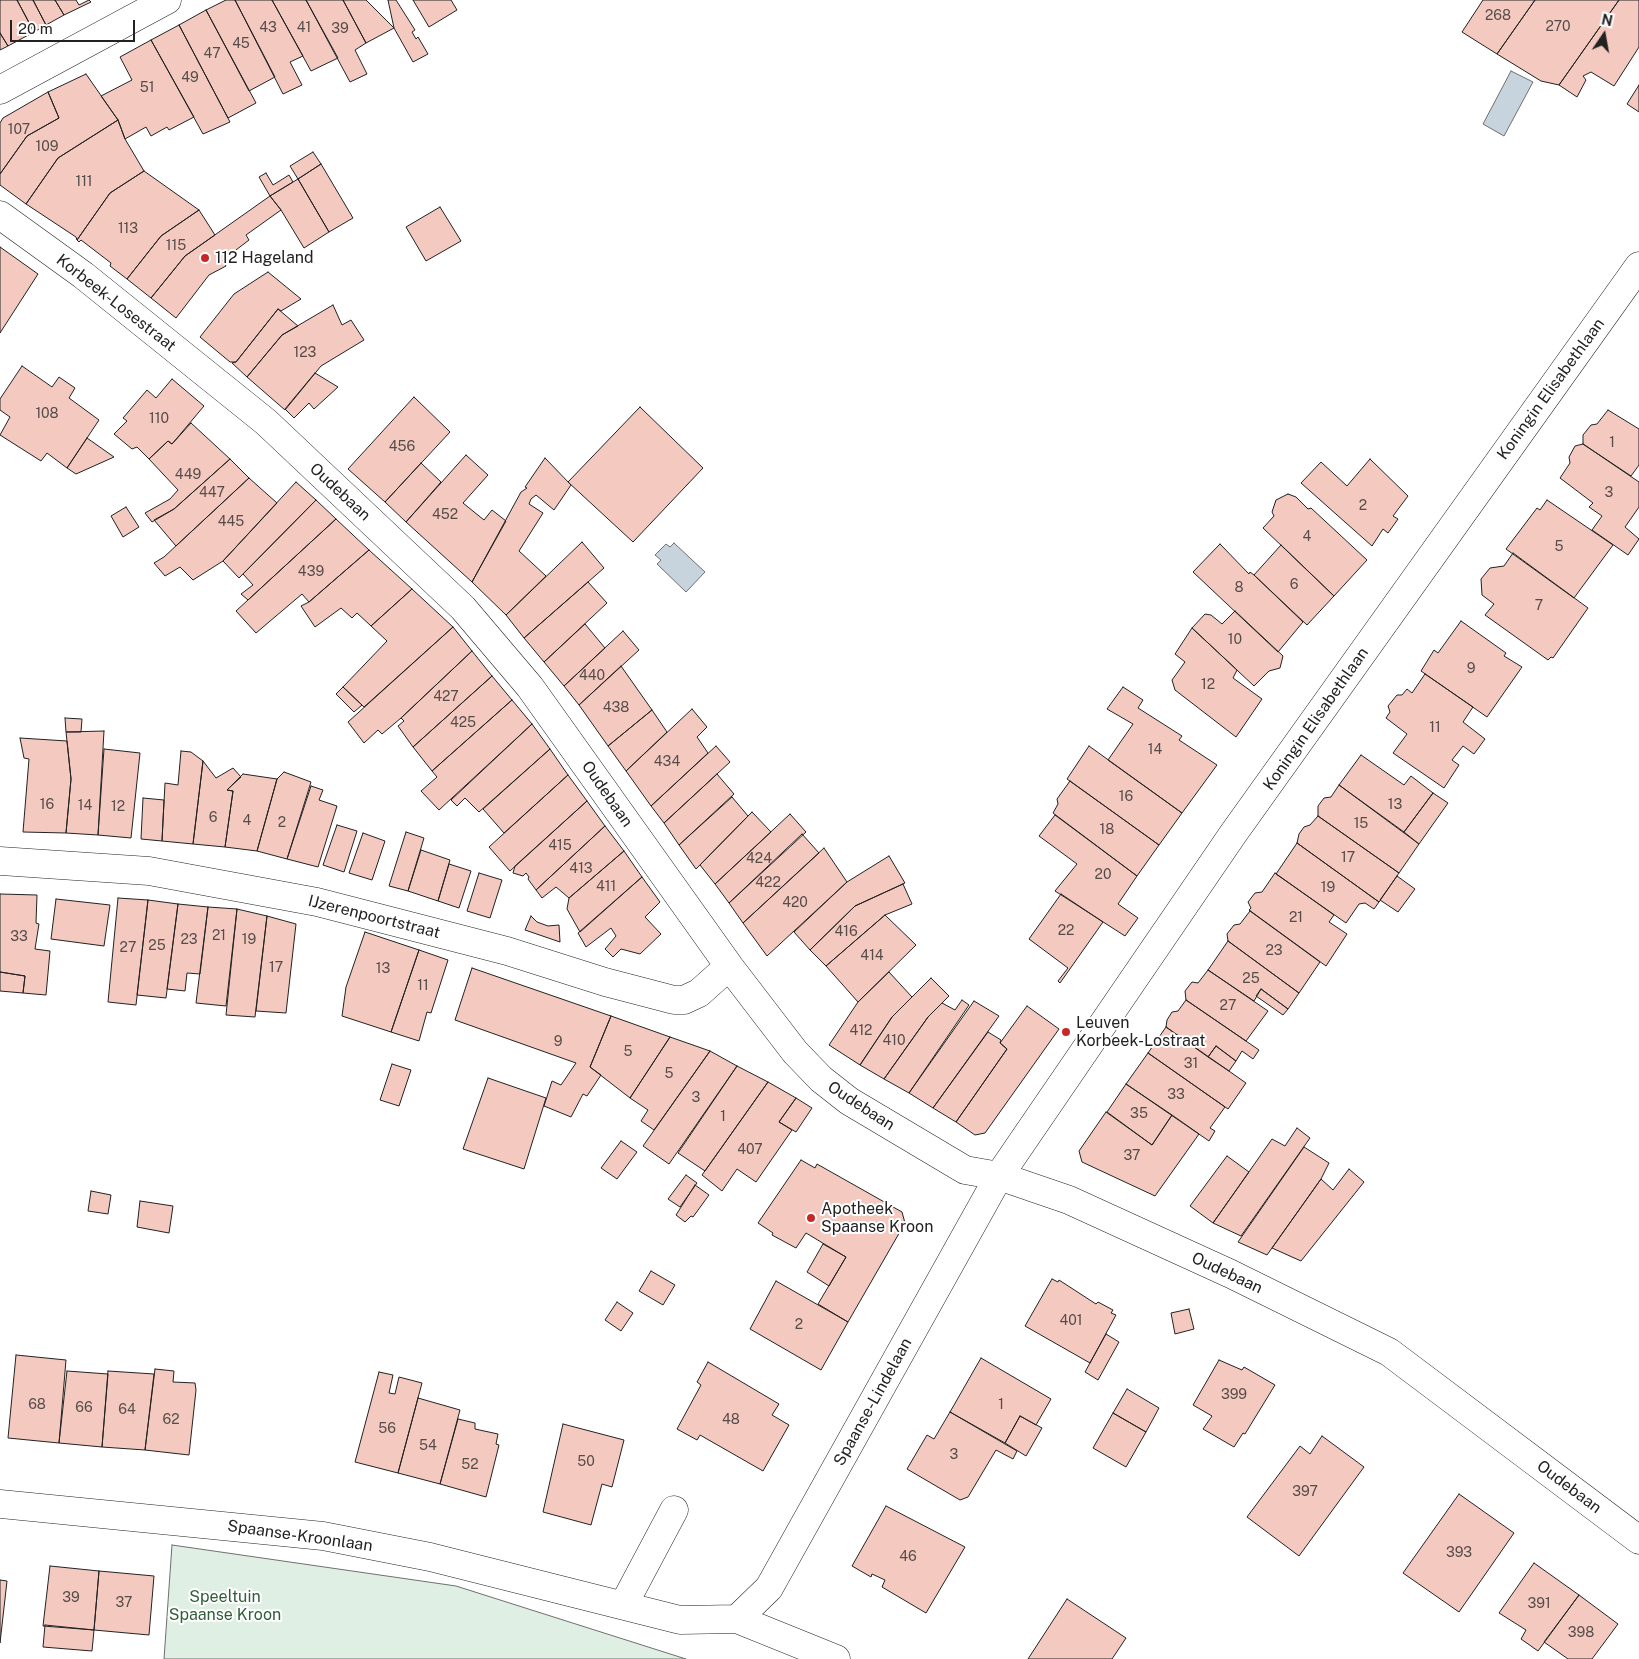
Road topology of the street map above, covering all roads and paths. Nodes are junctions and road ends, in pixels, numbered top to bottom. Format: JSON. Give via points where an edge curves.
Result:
{"nodes":[{"id":1,"x":167,"y":0,"type":"edge"},
{"id":2,"x":0,"y":90,"type":"edge"},
{"id":3,"x":0,"y":215,"type":"edge"},
{"id":4,"x":1639,"y":266,"type":"edge"},
{"id":5,"x":230,"y":393,"type":"joint"},
{"id":6,"x":0,"y":861,"type":"edge"},
{"id":7,"x":729,"y":966,"type":"junction"},
{"id":8,"x":999,"y":1176,"type":"junction"},
{"id":9,"x":0,"y":1504,"type":"edge"},
{"id":10,"x":674,"y":1510,"type":"dead end"},
{"id":11,"x":1639,"y":1540,"type":"edge"},
{"id":12,"x":624,"y":1604,"type":"junction"},
{"id":13,"x":737,"y":1619,"type":"junction"},
{"id":14,"x":836,"y":1659,"type":"edge"}],
"edges":[{"from":1,"to":2,"type":"street"},
{"from":3,"to":5,"type":"street","name":"Korbeek-Losestraat","via":[[83,275]]},
{"from":4,"to":8,"type":"street","name":"Koningin Elisabethlaan","via":[[1233,834]]},
{"from":5,"to":7,"type":"street","name":"Oudebaan","via":[[266,422],[464,608],[530,686]]},
{"from":6,"to":7,"type":"street","name":"IJzerenpoortstraat","via":[[149,872],[317,902],[507,951],[674,1000],[684,1000],[700,993]]},
{"from":7,"to":8,"type":"street","name":"Oudebaan","via":[[795,1052],[821,1079],[849,1101],[965,1170]]},
{"from":8,"to":11,"type":"street","name":"Oudebaan","via":[[1078,1204],[1231,1274],[1389,1352]]},
{"from":8,"to":13,"type":"street","name":"Spaanse-Lindelaan","via":[[769,1588]]},
{"from":9,"to":12,"type":"street","name":"Spaanse-Kroonlaan","via":[[323,1536],[430,1557]]},
{"from":10,"to":12,"type":"street"},
{"from":12,"to":13,"type":"street","name":"Spaanse-Kroonlaan","via":[[680,1620]]},
{"from":13,"to":14,"type":"street","name":"Spaanse-Kroonlaan"}]}
